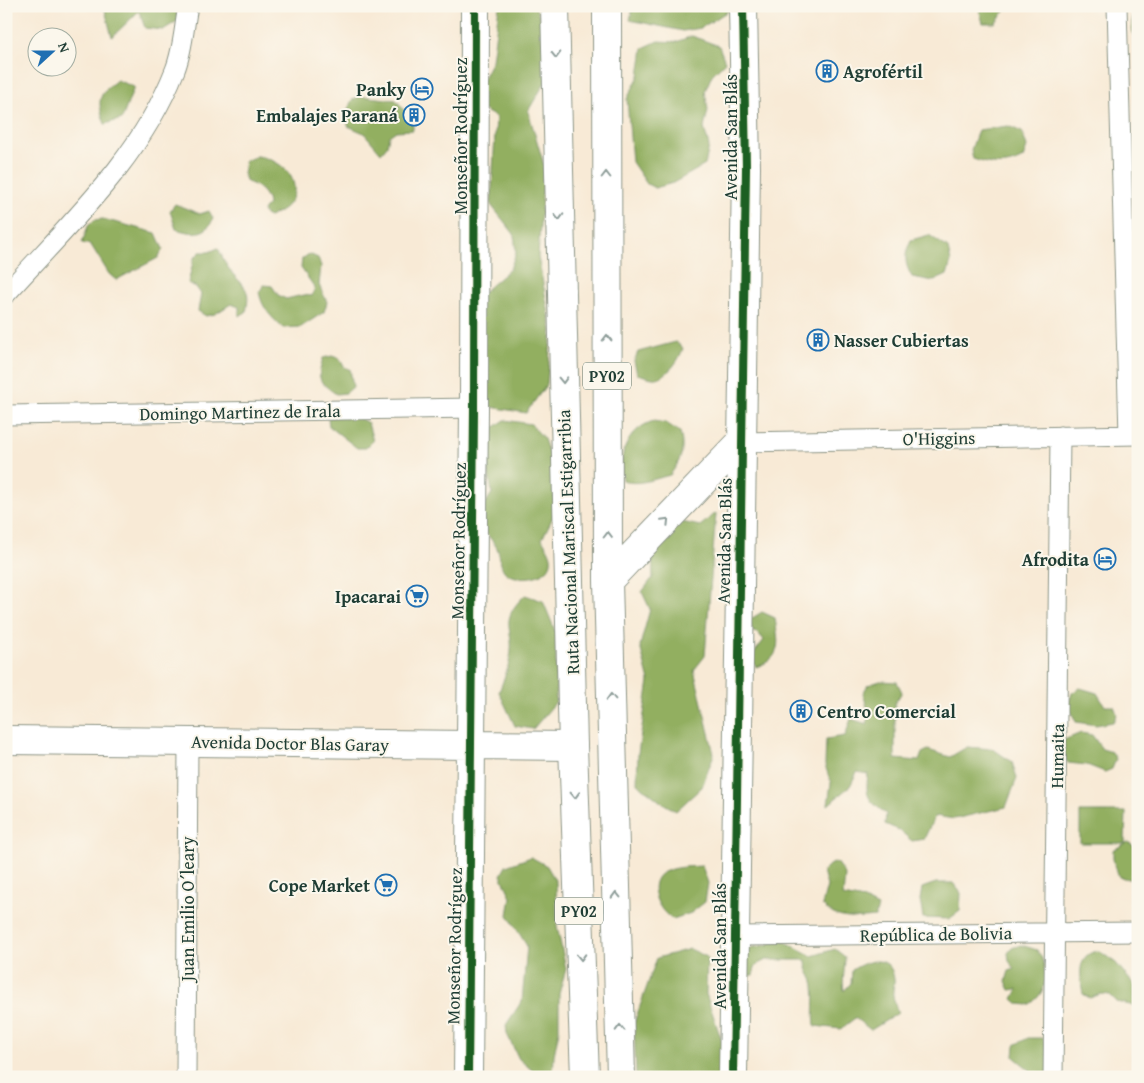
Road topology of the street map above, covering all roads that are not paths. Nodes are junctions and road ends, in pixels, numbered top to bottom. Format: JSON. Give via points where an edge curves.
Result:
{"nodes":[{"id":1,"x":188,"y":6,"type":"edge"},
{"id":2,"x":475,"y":6,"type":"edge"},
{"id":3,"x":555,"y":6,"type":"edge"},
{"id":4,"x":607,"y":6,"type":"edge"},
{"id":5,"x":744,"y":6,"type":"edge"},
{"id":6,"x":1117,"y":6,"type":"edge"},
{"id":7,"x":6,"y":294,"type":"edge"},
{"id":8,"x":474,"y":408,"type":"junction"},
{"id":9,"x":6,"y":415,"type":"edge"},
{"id":10,"x":1133,"y":435,"type":"edge"},
{"id":11,"x":1060,"y":436,"type":"junction"},
{"id":12,"x":741,"y":442,"type":"junction"},
{"id":13,"x":608,"y":581,"type":"junction"},
{"id":14,"x":6,"y":740,"type":"edge"},
{"id":15,"x":188,"y":742,"type":"junction"},
{"id":16,"x":470,"y":745,"type":"junction"},
{"id":17,"x":573,"y":746,"type":"junction"},
{"id":18,"x":1055,"y":932,"type":"junction"},
{"id":19,"x":1138,"y":932,"type":"edge"},
{"id":20,"x":734,"y":936,"type":"junction"},
{"id":21,"x":186,"y":1077,"type":"edge"},
{"id":22,"x":468,"y":1077,"type":"edge"},
{"id":23,"x":585,"y":1077,"type":"edge"},
{"id":24,"x":621,"y":1077,"type":"edge"},
{"id":25,"x":732,"y":1077,"type":"edge"},
{"id":26,"x":1053,"y":1077,"type":"edge"}],
"edges":[{"from":1,"to":7,"type":"street","via":[[176,69],[140,140],[99,191]]},
{"from":2,"to":8,"type":"main road","name":"Monseñor Rodríguez"},
{"from":3,"to":17,"type":"main road","name":"Ruta Nacional Mariscal Estigarribia","number":"PY02","one_way":true},
{"from":13,"to":4,"type":"main road","number":"PY02","one_way":true},
{"from":5,"to":12,"type":"main road","name":"Avenida San Blás","via":[[746,168]]},
{"from":6,"to":10,"type":"street"},
{"from":8,"to":9,"type":"street","name":"Domingo Martinez de Irala"},
{"from":8,"to":16,"type":"main road","name":"Monseñor Rodríguez"},
{"from":10,"to":11,"type":"street","name":"O'Higgins"},
{"from":11,"to":12,"type":"street","name":"O'Higgins"},
{"from":11,"to":18,"type":"street","name":"Humaita"},
{"from":13,"to":12,"type":"main road","one_way":true},
{"from":12,"to":20,"type":"main road","name":"Avenida San Blás"},
{"from":24,"to":13,"type":"main road","number":"PY02","one_way":true},
{"from":14,"to":15,"type":"main road","name":"Avenida Doctor Blas Garay"},
{"from":15,"to":16,"type":"main road","name":"Avenida Doctor Blas Garay"},
{"from":15,"to":21,"type":"street","name":"Juan Emilio O´leary"},
{"from":16,"to":17,"type":"main road","name":"Avenida Doctor Blas Garay"},
{"from":16,"to":22,"type":"main road","name":"Monseñor Rodríguez"},
{"from":17,"to":23,"type":"main road","name":"Ruta Nacional Mariscal Estigarribia","number":"PY02","one_way":true},
{"from":18,"to":19,"type":"street","name":"República de Bolivia"},
{"from":18,"to":20,"type":"street","name":"República de Bolivia"},
{"from":18,"to":26,"type":"street","name":"Humaita"},
{"from":20,"to":25,"type":"main road","name":"Avenida San Blás"}]}
